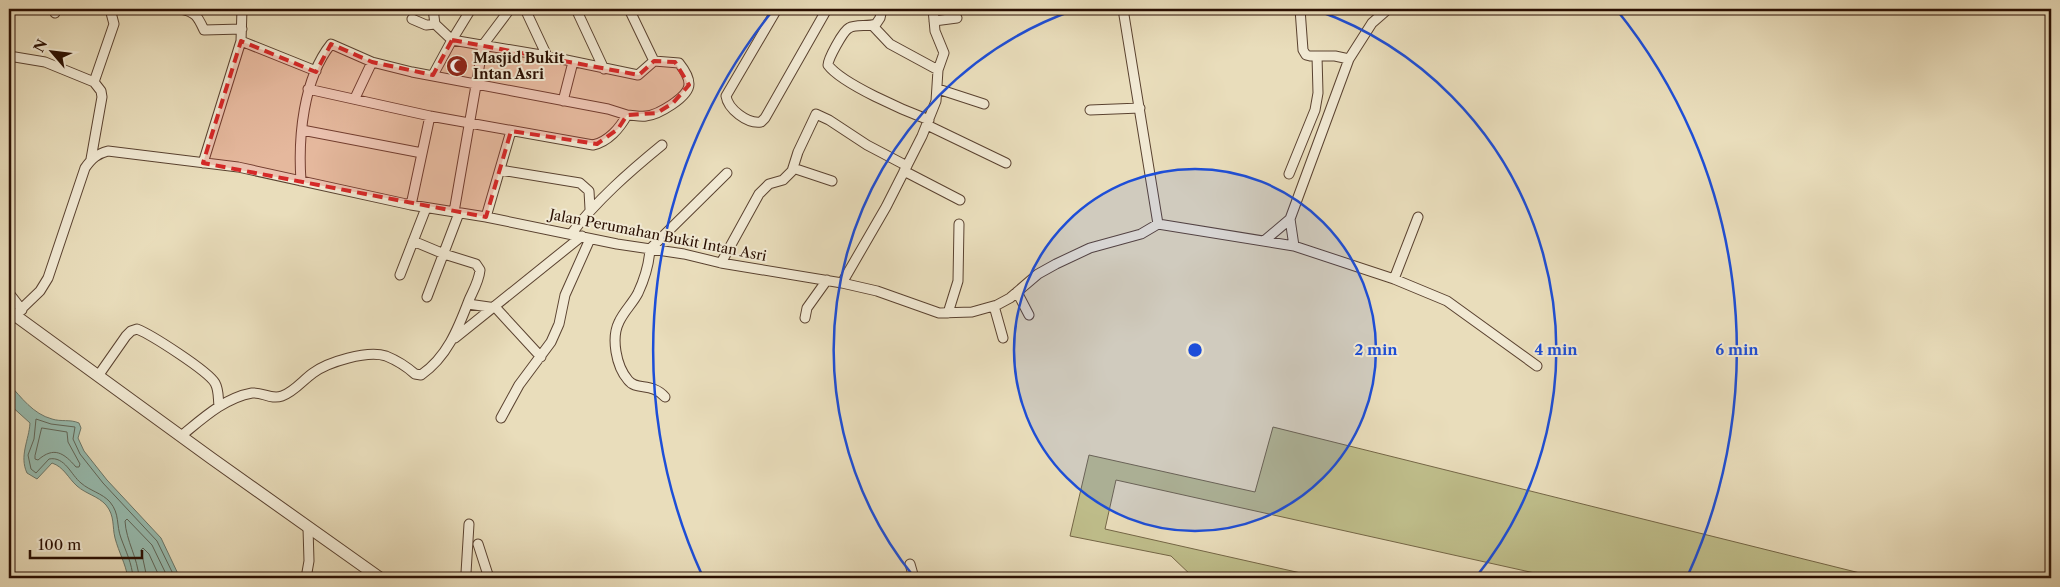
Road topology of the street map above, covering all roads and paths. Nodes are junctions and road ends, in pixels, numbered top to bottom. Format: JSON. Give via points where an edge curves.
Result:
{"nodes":[{"id":1,"x":110,"y":9,"type":"edge"},
{"id":2,"x":182,"y":9,"type":"edge"},
{"id":3,"x":242,"y":9,"type":"edge"},
{"id":4,"x":433,"y":9,"type":"edge"},
{"id":5,"x":471,"y":9,"type":"edge"},
{"id":6,"x":510,"y":9,"type":"edge"},
{"id":7,"x":524,"y":9,"type":"edge"},
{"id":8,"x":576,"y":9,"type":"edge"},
{"id":9,"x":629,"y":9,"type":"edge"},
{"id":10,"x":777,"y":9,"type":"edge"},
{"id":11,"x":827,"y":9,"type":"edge"},
{"id":12,"x":882,"y":9,"type":"edge"},
{"id":13,"x":933,"y":9,"type":"edge"},
{"id":14,"x":1123,"y":9,"type":"edge"},
{"id":15,"x":1300,"y":9,"type":"edge"},
{"id":16,"x":1388,"y":9,"type":"edge"},
{"id":17,"x":957,"y":18,"type":"dead end"},
{"id":18,"x":412,"y":19,"type":"dead end"},
{"id":19,"x":934,"y":21,"type":"junction"},
{"id":20,"x":435,"y":24,"type":"junction"},
{"id":21,"x":873,"y":26,"type":"junction"},
{"id":22,"x":242,"y":29,"type":"junction"},
{"id":23,"x":452,"y":40,"type":"junction"},
{"id":24,"x":241,"y":41,"type":"junction"},
{"id":25,"x":483,"y":45,"type":"junction"},
{"id":26,"x":9,"y":56,"type":"edge"},
{"id":27,"x":547,"y":56,"type":"junction"},
{"id":28,"x":1317,"y":56,"type":"junction"},
{"id":29,"x":1349,"y":59,"type":"junction"},
{"id":30,"x":654,"y":61,"type":"junction"},
{"id":31,"x":372,"y":62,"type":"junction"},
{"id":32,"x":573,"y":62,"type":"junction"},
{"id":33,"x":604,"y":69,"type":"junction"},
{"id":34,"x":938,"y":70,"type":"junction"},
{"id":35,"x":316,"y":71,"type":"junction"},
{"id":36,"x":432,"y":75,"type":"junction"},
{"id":37,"x":94,"y":82,"type":"junction"},
{"id":38,"x":476,"y":84,"type":"junction"},
{"id":39,"x":308,"y":89,"type":"junction"},
{"id":40,"x":938,"y":89,"type":"junction"},
{"id":41,"x":355,"y":98,"type":"junction"},
{"id":42,"x":563,"y":101,"type":"junction"},
{"id":43,"x":984,"y":104,"type":"dead end"},
{"id":44,"x":1140,"y":108,"type":"junction"},
{"id":45,"x":1090,"y":110,"type":"dead end"},
{"id":46,"x":627,"y":115,"type":"junction"},
{"id":47,"x":430,"y":116,"type":"junction"},
{"id":48,"x":928,"y":123,"type":"junction"},
{"id":49,"x":470,"y":124,"type":"junction"},
{"id":50,"x":1310,"y":125,"type":"junction"},
{"id":51,"x":1322,"y":129,"type":"junction"},
{"id":52,"x":302,"y":130,"type":"junction"},
{"id":53,"x":511,"y":131,"type":"junction"},
{"id":54,"x":662,"y":146,"type":"dead end"},
{"id":55,"x":422,"y":153,"type":"junction"},
{"id":56,"x":91,"y":159,"type":"junction"},
{"id":57,"x":203,"y":163,"type":"junction"},
{"id":58,"x":1006,"y":163,"type":"dead end"},
{"id":59,"x":793,"y":168,"type":"junction"},
{"id":60,"x":905,"y":168,"type":"junction"},
{"id":61,"x":500,"y":170,"type":"junction"},
{"id":62,"x":727,"y":173,"type":"dead end"},
{"id":63,"x":1289,"y":174,"type":"dead end"},
{"id":64,"x":301,"y":181,"type":"junction"},
{"id":65,"x":832,"y":181,"type":"dead end"},
{"id":66,"x":960,"y":200,"type":"dead end"},
{"id":67,"x":411,"y":205,"type":"junction"},
{"id":68,"x":426,"y":208,"type":"junction"},
{"id":69,"x":590,"y":210,"type":"junction"},
{"id":70,"x":457,"y":212,"type":"junction"},
{"id":71,"x":486,"y":217,"type":"junction"},
{"id":72,"x":1418,"y":217,"type":"dead end"},
{"id":73,"x":1290,"y":220,"type":"junction"},
{"id":74,"x":959,"y":224,"type":"dead end"},
{"id":75,"x":1158,"y":224,"type":"junction"},
{"id":76,"x":571,"y":234,"type":"junction"},
{"id":77,"x":586,"y":238,"type":"junction"},
{"id":78,"x":413,"y":241,"type":"junction"},
{"id":79,"x":1264,"y":242,"type":"junction"},
{"id":80,"x":1294,"y":246,"type":"junction"},
{"id":81,"x":650,"y":249,"type":"junction"},
{"id":82,"x":444,"y":254,"type":"junction"},
{"id":83,"x":721,"y":262,"type":"junction"},
{"id":84,"x":400,"y":274,"type":"dead end"},
{"id":85,"x":1394,"y":279,"type":"junction"},
{"id":86,"x":827,"y":280,"type":"junction"},
{"id":87,"x":842,"y":283,"type":"junction"},
{"id":88,"x":1017,"y":292,"type":"junction"},
{"id":89,"x":9,"y":293,"type":"edge"},
{"id":90,"x":427,"y":297,"type":"dead end"},
{"id":91,"x":468,"y":304,"type":"junction"},
{"id":92,"x":994,"y":306,"type":"junction"},
{"id":93,"x":491,"y":307,"type":"junction"},
{"id":94,"x":15,"y":312,"type":"edge"},
{"id":95,"x":948,"y":313,"type":"junction"},
{"id":96,"x":1029,"y":316,"type":"dead end"},
{"id":97,"x":805,"y":318,"type":"dead end"},
{"id":98,"x":1002,"y":338,"type":"dead end"},
{"id":99,"x":451,"y":341,"type":"junction"},
{"id":100,"x":541,"y":357,"type":"junction"},
{"id":101,"x":1537,"y":366,"type":"dead end"},
{"id":102,"x":98,"y":376,"type":"junction"},
{"id":103,"x":665,"y":397,"type":"dead end"},
{"id":104,"x":219,"y":406,"type":"junction"},
{"id":105,"x":501,"y":418,"type":"dead end"},
{"id":106,"x":181,"y":436,"type":"junction"},
{"id":107,"x":469,"y":524,"type":"dead end"},
{"id":108,"x":308,"y":528,"type":"junction"},
{"id":109,"x":478,"y":544,"type":"dead end"},
{"id":110,"x":910,"y":564,"type":"dead end"},
{"id":111,"x":306,"y":578,"type":"edge"},
{"id":112,"x":380,"y":578,"type":"edge"},
{"id":113,"x":468,"y":578,"type":"edge"},
{"id":114,"x":489,"y":578,"type":"edge"},
{"id":115,"x":914,"y":578,"type":"edge"}],
"edges":[{"from":1,"to":37,"type":"street","via":[[114,24]]},
{"from":2,"to":22,"type":"street","via":[[198,15],[204,30]]},
{"from":3,"to":22,"type":"street"},
{"from":4,"to":20,"type":"street"},
{"from":5,"to":23,"type":"street"},
{"from":6,"to":25,"type":"street"},
{"from":7,"to":27,"type":"street"},
{"from":8,"to":33,"type":"street"},
{"from":9,"to":30,"type":"street"},
{"from":10,"to":11,"type":"street","via":[[726,96],[728,103],[740,115],[752,122],[763,121]]},
{"from":12,"to":21,"type":"street"},
{"from":13,"to":19,"type":"street"},
{"from":14,"to":44,"type":"street"},
{"from":15,"to":28,"type":"street","via":[[1303,50],[1308,56]]},
{"from":16,"to":29,"type":"street","via":[[1372,23]]},
{"from":17,"to":19,"type":"street"},
{"from":18,"to":20,"type":"street","via":[[426,25]]},
{"from":19,"to":34,"type":"street","via":[[944,51]]},
{"from":20,"to":23,"type":"street"},
{"from":21,"to":34,"type":"street","via":[[894,46]]},
{"from":21,"to":48,"type":"street","via":[[846,30],[829,58],[828,66],[846,81]]},
{"from":22,"to":24,"type":"street"},
{"from":23,"to":25,"type":"street"},
{"from":23,"to":36,"type":"street"},
{"from":24,"to":35,"type":"street"},
{"from":24,"to":57,"type":"street"},
{"from":25,"to":27,"type":"street"},
{"from":25,"to":38,"type":"street"},
{"from":26,"to":37,"type":"street","via":[[45,62]]},
{"from":27,"to":32,"type":"street"},
{"from":28,"to":29,"type":"street"},
{"from":28,"to":50,"type":"street","via":[[1318,93]]},
{"from":29,"to":51,"type":"street"},
{"from":30,"to":33,"type":"street","via":[[638,75]]},
{"from":30,"to":46,"type":"street","via":[[679,63],[689,82],[688,89],[657,113]]},
{"from":31,"to":35,"type":"street","via":[[331,44]]},
{"from":31,"to":36,"type":"street"},
{"from":31,"to":41,"type":"street"},
{"from":32,"to":33,"type":"street"},
{"from":32,"to":42,"type":"street"},
{"from":34,"to":40,"type":"street"},
{"from":35,"to":39,"type":"street"},
{"from":36,"to":38,"type":"street"},
{"from":37,"to":56,"type":"street","via":[[102,97]]},
{"from":38,"to":42,"type":"street"},
{"from":38,"to":49,"type":"street"},
{"from":39,"to":41,"type":"street"},
{"from":39,"to":52,"type":"street"},
{"from":40,"to":43,"type":"street"},
{"from":40,"to":48,"type":"street"},
{"from":41,"to":47,"type":"street"},
{"from":42,"to":46,"type":"street"},
{"from":44,"to":45,"type":"street"},
{"from":44,"to":75,"type":"street"},
{"from":46,"to":53,"type":"street","via":[[607,138],[593,145]]},
{"from":47,"to":49,"type":"street"},
{"from":47,"to":55,"type":"street"},
{"from":48,"to":58,"type":"street"},
{"from":48,"to":60,"type":"street"},
{"from":49,"to":53,"type":"street"},
{"from":49,"to":70,"type":"street"},
{"from":50,"to":51,"type":"street"},
{"from":50,"to":63,"type":"street"},
{"from":51,"to":73,"type":"street"},
{"from":52,"to":55,"type":"street"},
{"from":52,"to":64,"type":"street"},
{"from":53,"to":61,"type":"street"},
{"from":54,"to":69,"type":"street","via":[[630,171]]},
{"from":55,"to":67,"type":"street"},
{"from":56,"to":57,"type":"street","name":"Jalan Perumahan Bukit Intan Asri","via":[[108,151]]},
{"from":56,"to":94,"type":"street","via":[[48,278],[40,292]]},
{"from":57,"to":64,"type":"street","name":"Jalan Perumahan Bukit Intan Asri"},
{"from":59,"to":60,"type":"street","via":[[816,114]]},
{"from":59,"to":65,"type":"street"},
{"from":59,"to":83,"type":"street","via":[[787,177],[768,184],[763,190]]},
{"from":60,"to":66,"type":"street"},
{"from":60,"to":87,"type":"street"},
{"from":61,"to":69,"type":"street","via":[[580,183],[589,191]]},
{"from":61,"to":71,"type":"street"},
{"from":62,"to":81,"type":"street"},
{"from":64,"to":67,"type":"street","name":"Jalan Perumahan Bukit Intan Asri"},
{"from":67,"to":68,"type":"street","name":"Jalan Perumahan Bukit Intan Asri"},
{"from":68,"to":70,"type":"street","name":"Jalan Perumahan Bukit Intan Asri"},
{"from":68,"to":78,"type":"street"},
{"from":69,"to":76,"type":"street"},
{"from":70,"to":71,"type":"street","name":"Jalan Perumahan Bukit Intan Asri"},
{"from":70,"to":82,"type":"street"},
{"from":71,"to":76,"type":"street","name":"Jalan Perumahan Bukit Intan Asri"},
{"from":72,"to":85,"type":"street"},
{"from":73,"to":79,"type":"street"},
{"from":73,"to":80,"type":"street"},
{"from":74,"to":95,"type":"street","via":[[958,281]]},
{"from":75,"to":79,"type":"street"},
{"from":75,"to":88,"type":"street","name":"Jalan Perumahan Bukit Intan Asri","via":[[1141,234],[1090,248],[1056,264]]},
{"from":76,"to":77,"type":"street","name":"Jalan Perumahan Bukit Intan Asri"},
{"from":77,"to":81,"type":"street","name":"Jalan Perumahan Bukit Intan Asri"},
{"from":77,"to":93,"type":"street"},
{"from":77,"to":100,"type":"street","via":[[565,295],[555,335]]},
{"from":78,"to":82,"type":"street"},
{"from":78,"to":84,"type":"street"},
{"from":79,"to":80,"type":"street"},
{"from":80,"to":85,"type":"street"},
{"from":81,"to":83,"type":"street","name":"Jalan Perumahan Bukit Intan Asri"},
{"from":81,"to":103,"type":"street","via":[[646,273],[619,322],[615,338],[619,363],[629,382],[654,388]]},
{"from":82,"to":90,"type":"street"},
{"from":82,"to":91,"type":"street","via":[[476,264],[479,268],[479,277]]},
{"from":83,"to":86,"type":"street","name":"Jalan Perumahan Bukit Intan Asri"},
{"from":85,"to":101,"type":"street","via":[[1447,301]]},
{"from":86,"to":87,"type":"street","name":"Jalan Perumahan Bukit Intan Asri"},
{"from":86,"to":97,"type":"street","via":[[807,308]]},
{"from":87,"to":95,"type":"street","name":"Jalan Perumahan Bukit Intan Asri","via":[[890,295],[934,312]]},
{"from":88,"to":92,"type":"street","name":"Jalan Perumahan Bukit Intan Asri"},
{"from":88,"to":96,"type":"street"},
{"from":89,"to":94,"type":"street"},
{"from":91,"to":93,"type":"street"},
{"from":91,"to":99,"type":"street"},
{"from":92,"to":95,"type":"street","name":"Jalan Perumahan Bukit Intan Asri","via":[[972,312]]},
{"from":92,"to":98,"type":"street"},
{"from":93,"to":99,"type":"street"},
{"from":93,"to":100,"type":"street","via":[[498,310]]},
{"from":94,"to":102,"type":"street"},
{"from":99,"to":104,"type":"street","via":[[441,357],[421,375],[385,356],[356,357],[335,361],[314,372],[283,396],[273,397],[257,392]]},
{"from":100,"to":105,"type":"street","via":[[519,385]]},
{"from":102,"to":104,"type":"street","via":[[126,336],[137,329],[210,377],[218,392]]},
{"from":102,"to":106,"type":"street"},
{"from":104,"to":106,"type":"street"},
{"from":106,"to":108,"type":"street"},
{"from":107,"to":113,"type":"street"},
{"from":108,"to":111,"type":"street","via":[[310,561]]},
{"from":108,"to":112,"type":"street"},
{"from":109,"to":114,"type":"street"},
{"from":110,"to":115,"type":"street"}]}
